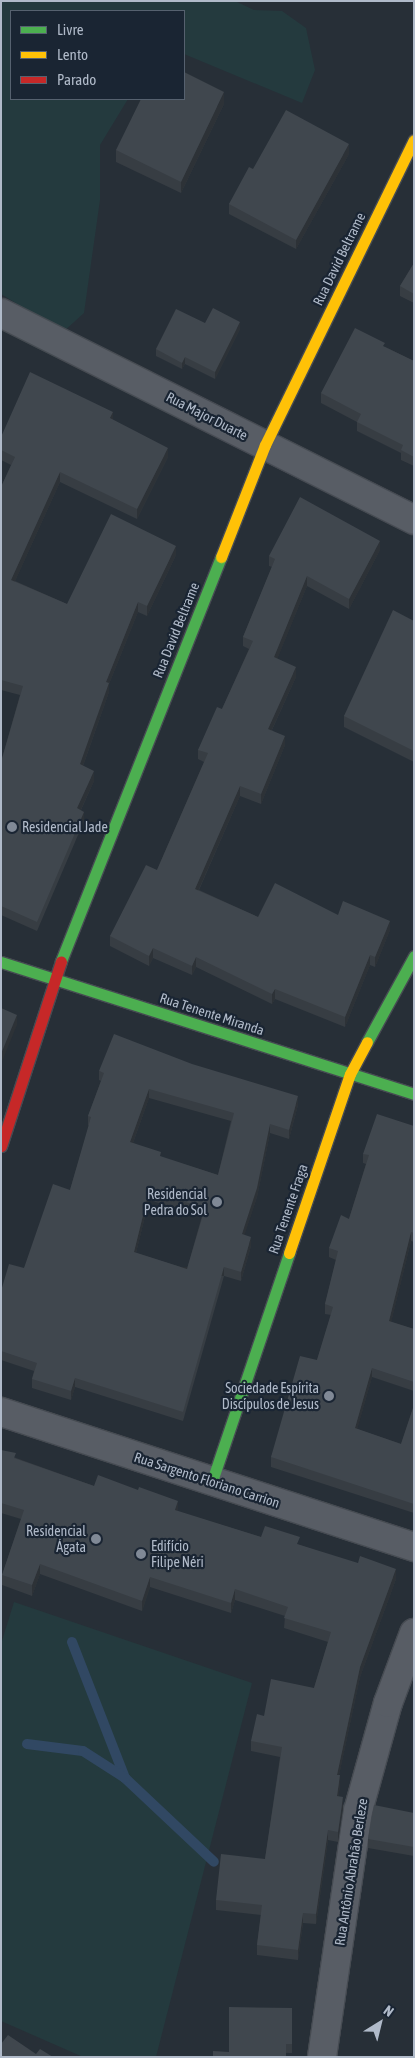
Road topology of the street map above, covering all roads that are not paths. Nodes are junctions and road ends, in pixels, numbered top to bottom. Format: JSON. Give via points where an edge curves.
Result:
{"nodes":[{"id":1,"x":414,"y":140,"type":"edge"},
{"id":2,"x":3,"y":319,"type":"edge"},
{"id":3,"x":265,"y":445,"type":"junction"},
{"id":4,"x":414,"y":520,"type":"edge"},
{"id":5,"x":414,"y":956,"type":"edge"},
{"id":6,"x":1,"y":962,"type":"edge"},
{"id":7,"x":54,"y":979,"type":"junction"},
{"id":8,"x":350,"y":1074,"type":"junction"},
{"id":9,"x":414,"y":1094,"type":"edge"},
{"id":10,"x":1,"y":1146,"type":"edge"},
{"id":11,"x":1,"y":1412,"type":"edge"},
{"id":12,"x":212,"y":1481,"type":"junction"},
{"id":13,"x":414,"y":1547,"type":"edge"},
{"id":14,"x":414,"y":1633,"type":"edge"},
{"id":15,"x":322,"y":2057,"type":"edge"}],
"edges":[{"from":1,"to":3,"type":"street","name":"Rua David Beltrame"},
{"from":2,"to":3,"type":"street","name":"Rua Major Duarte"},
{"from":3,"to":4,"type":"street","name":"Rua Major Duarte"},
{"from":3,"to":7,"type":"street","name":"Rua David Beltrame"},
{"from":5,"to":8,"type":"street","name":"Rua Tenente Fraga"},
{"from":6,"to":7,"type":"street","name":"Rua Tenente Miranda"},
{"from":7,"to":8,"type":"street","name":"Rua Tenente Miranda"},
{"from":7,"to":10,"type":"street","name":"Rua David Beltrame"},
{"from":8,"to":9,"type":"street","name":"Rua Tenente Miranda"},
{"from":8,"to":12,"type":"street","name":"Rua Tenente Fraga"},
{"from":11,"to":12,"type":"street","name":"Rua Sargento Floriano Carrion"},
{"from":12,"to":13,"type":"street","name":"Rua Sargento Floriano Carrion"},
{"from":14,"to":15,"type":"street","name":"Rua Antônio Abrahão Berleze","via":[[388,1703],[358,1811]]}]}
